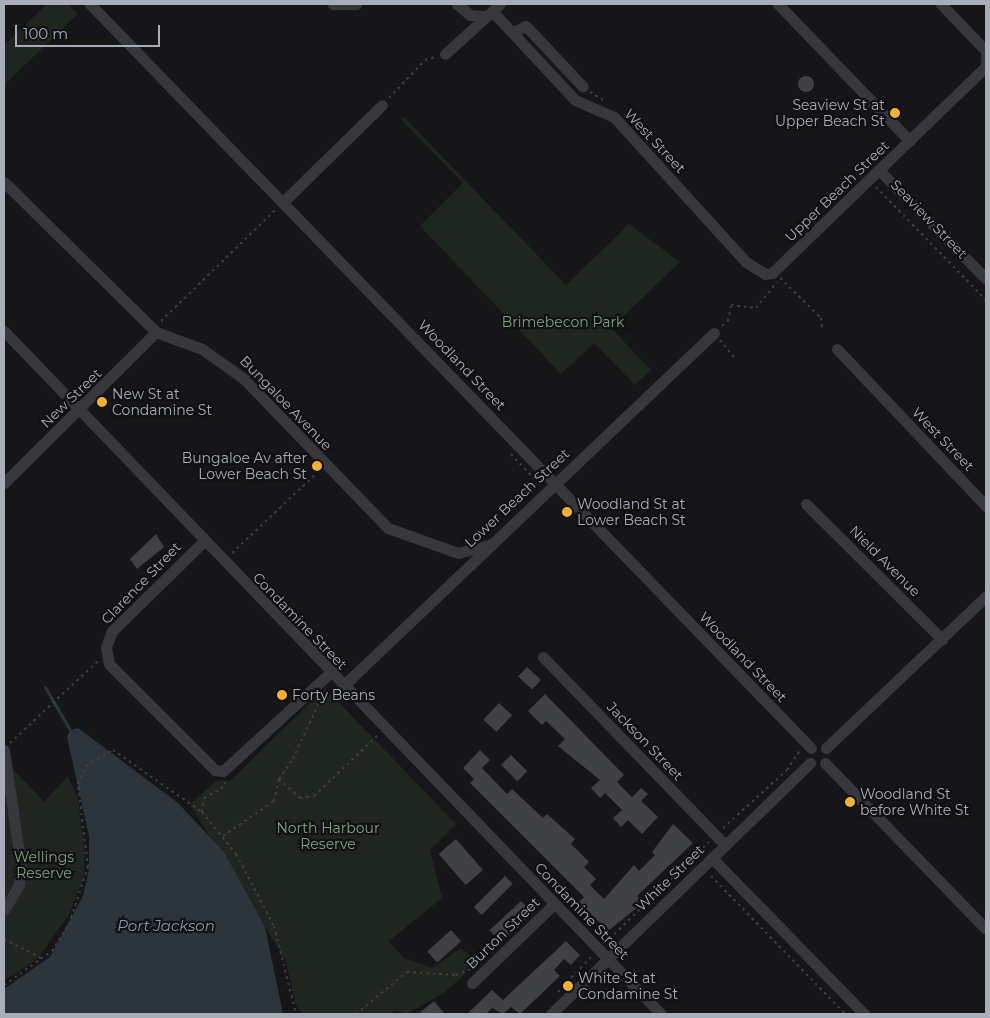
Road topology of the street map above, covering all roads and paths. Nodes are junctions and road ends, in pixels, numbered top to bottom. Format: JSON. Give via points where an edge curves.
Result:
{"nodes":[{"id":1,"x":90,"y":4,"type":"edge"},
{"id":2,"x":333,"y":4,"type":"edge"},
{"id":3,"x":356,"y":4,"type":"edge"},
{"id":4,"x":458,"y":4,"type":"edge"},
{"id":5,"x":778,"y":4,"type":"edge"},
{"id":6,"x":941,"y":4,"type":"edge"},
{"id":7,"x":493,"y":11,"type":"edge"},
{"id":8,"x":513,"y":32,"type":"junction"},
{"id":9,"x":986,"y":50,"type":"edge"},
{"id":10,"x":445,"y":54,"type":"joint"},
{"id":11,"x":986,"y":65,"type":"edge"},
{"id":12,"x":583,"y":87,"type":"dead end"},
{"id":13,"x":382,"y":105,"type":"joint"},
{"id":14,"x":910,"y":141,"type":"junction"},
{"id":15,"x":880,"y":171,"type":"junction"},
{"id":16,"x":870,"y":180,"type":"junction"},
{"id":17,"x":4,"y":182,"type":"edge"},
{"id":18,"x":284,"y":201,"type":"junction"},
{"id":19,"x":776,"y":276,"type":"junction"},
{"id":20,"x":986,"y":279,"type":"edge"},
{"id":21,"x":986,"y":300,"type":"edge"},
{"id":22,"x":822,"y":328,"type":"dead end"},
{"id":23,"x":4,"y":331,"type":"edge"},
{"id":24,"x":156,"y":332,"type":"junction"},
{"id":25,"x":714,"y":333,"type":"junction"},
{"id":26,"x":836,"y":349,"type":"dead end"},
{"id":27,"x":734,"y":357,"type":"dead end"},
{"id":28,"x":80,"y":411,"type":"junction"},
{"id":29,"x":325,"y":465,"type":"junction"},
{"id":30,"x":4,"y":483,"type":"edge"},
{"id":31,"x":555,"y":483,"type":"junction"},
{"id":32,"x":806,"y":504,"type":"dead end"},
{"id":33,"x":986,"y":506,"type":"edge"},
{"id":34,"x":203,"y":542,"type":"junction"},
{"id":35,"x":491,"y":544,"type":"junction"},
{"id":36,"x":223,"y":562,"type":"junction"},
{"id":37,"x":986,"y":596,"type":"edge"},
{"id":38,"x":942,"y":638,"type":"junction"},
{"id":39,"x":543,"y":657,"type":"dead end"},
{"id":40,"x":330,"y":674,"type":"junction"},
{"id":41,"x":69,"y":684,"type":"dead end"},
{"id":42,"x":343,"y":686,"type":"junction"},
{"id":43,"x":329,"y":689,"type":"dead end"},
{"id":44,"x":378,"y":735,"type":"dead end"},
{"id":45,"x":826,"y":748,"type":"junction"},
{"id":46,"x":4,"y":749,"type":"edge"},
{"id":47,"x":806,"y":749,"type":"junction"},
{"id":48,"x":810,"y":763,"type":"junction"},
{"id":49,"x":825,"y":763,"type":"junction"},
{"id":50,"x":279,"y":779,"type":"junction"},
{"id":51,"x":245,"y":814,"type":"dead end"},
{"id":52,"x":248,"y":818,"type":"junction"},
{"id":53,"x":722,"y":830,"type":"dead end"},
{"id":54,"x":223,"y":836,"type":"junction"},
{"id":55,"x":711,"y":840,"type":"dead end"},
{"id":56,"x":725,"y":845,"type":"junction"},
{"id":57,"x":712,"y":858,"type":"junction"},
{"id":58,"x":711,"y":876,"type":"dead end"},
{"id":59,"x":554,"y":904,"type":"junction"},
{"id":60,"x":4,"y":910,"type":"edge"},
{"id":61,"x":986,"y":929,"type":"edge"},
{"id":62,"x":4,"y":939,"type":"edge"},
{"id":63,"x":604,"y":945,"type":"dead end"},
{"id":64,"x":592,"y":956,"type":"dead end"},
{"id":65,"x":43,"y":959,"type":"junction"},
{"id":66,"x":608,"y":960,"type":"junction"},
{"id":67,"x":485,"y":971,"type":"junction"},
{"id":68,"x":472,"y":983,"type":"dead end"},
{"id":69,"x":4,"y":985,"type":"edge"},
{"id":70,"x":557,"y":996,"type":"dead end"},
{"id":71,"x":296,"y":1014,"type":"edge"},
{"id":72,"x":356,"y":1014,"type":"edge"},
{"id":73,"x":551,"y":1014,"type":"edge"},
{"id":74,"x":661,"y":1014,"type":"edge"},
{"id":75,"x":845,"y":1014,"type":"edge"},
{"id":76,"x":864,"y":1014,"type":"edge"}],
"edges":[{"from":1,"to":18,"type":"street","name":"Woodland Street"},
{"from":2,"to":3,"type":"street"},
{"from":4,"to":7,"type":"street","via":[[470,15]]},
{"from":5,"to":14,"type":"street"},
{"from":6,"to":9,"type":"street"},
{"from":7,"to":8,"type":"street","name":"West Street"},
{"from":7,"to":10,"type":"street"},
{"from":8,"to":12,"type":"street","via":[[526,26]]},
{"from":8,"to":19,"type":"street","name":"West Street","via":[[575,100],[614,118],[746,262],[757,272]]},
{"from":9,"to":11,"type":"street"},
{"from":10,"to":13,"type":"path","via":[[425,60]]},
{"from":11,"to":14,"type":"street","name":"Upper Beach Street"},
{"from":13,"to":18,"type":"street"},
{"from":14,"to":15,"type":"street","name":"Upper Beach Street"},
{"from":15,"to":16,"type":"street","name":"Upper Beach Street"},
{"from":15,"to":20,"type":"street","name":"Seaview Street"},
{"from":16,"to":19,"type":"street","name":"Upper Beach Street"},
{"from":16,"to":21,"type":"path","name":"Seaview Street"},
{"from":17,"to":24,"type":"street","name":"Bungaloe Avenue"},
{"from":18,"to":24,"type":"path","via":[[162,317]]},
{"from":18,"to":31,"type":"street","name":"Woodland Street"},
{"from":19,"to":22,"type":"path","via":[[821,318]]},
{"from":19,"to":25,"type":"path","via":[[756,308],[731,305],[728,321]]},
{"from":23,"to":28,"type":"street","name":"Condamine Street"},
{"from":24,"to":28,"type":"street","name":"New Street"},
{"from":24,"to":29,"type":"street","name":"Bungaloe Avenue","via":[[202,350],[234,370]]},
{"from":25,"to":27,"type":"path"},
{"from":25,"to":31,"type":"street","name":"Lower Beach Street"},
{"from":26,"to":33,"type":"street","name":"West Street"},
{"from":28,"to":30,"type":"street","name":"New Street"},
{"from":28,"to":34,"type":"street","name":"Condamine Street"},
{"from":29,"to":35,"type":"street","name":"Bungaloe Avenue","via":[[400,536],[458,553]]},
{"from":29,"to":36,"type":"path"},
{"from":31,"to":35,"type":"street","name":"Lower Beach Street"},
{"from":31,"to":47,"type":"street","name":"Woodland Street"},
{"from":32,"to":38,"type":"street","name":"Nield Avenue"},
{"from":34,"to":36,"type":"street","name":"Condamine Street"},
{"from":34,"to":40,"type":"street","name":"Clarence Street","via":[[112,631],[106,647],[110,664],[215,770],[230,768]]},
{"from":35,"to":42,"type":"street","name":"Lower Beach Street"},
{"from":36,"to":40,"type":"street","name":"Condamine Street"},
{"from":37,"to":38,"type":"street"},
{"from":38,"to":45,"type":"street"},
{"from":39,"to":56,"type":"street","name":"Jackson Street"},
{"from":40,"to":42,"type":"street","name":"Condamine Street"},
{"from":41,"to":46,"type":"path"},
{"from":42,"to":59,"type":"street","name":"Condamine Street"},
{"from":43,"to":50,"type":"path","via":[[317,701],[294,759]]},
{"from":44,"to":50,"type":"path","via":[[314,796],[300,798]]},
{"from":45,"to":47,"type":"street"},
{"from":45,"to":49,"type":"street"},
{"from":46,"to":60,"type":"street","via":[[20,867],[19,885]]},
{"from":47,"to":48,"type":"street"},
{"from":47,"to":53,"type":"path"},
{"from":48,"to":49,"type":"street"},
{"from":48,"to":56,"type":"street","name":"White Street"},
{"from":49,"to":61,"type":"street"},
{"from":50,"to":52,"type":"path","via":[[274,801]]},
{"from":51,"to":52,"type":"path"},
{"from":52,"to":54,"type":"path"},
{"from":54,"to":65,"type":"path","via":[[202,812],[143,768],[113,750],[103,752],[86,766],[78,784],[88,867],[84,890],[69,924]]},
{"from":54,"to":71,"type":"path","via":[[274,926]]},
{"from":55,"to":63,"type":"path"},
{"from":56,"to":57,"type":"street","name":"White Street"},
{"from":57,"to":66,"type":"street","name":"White Street"},
{"from":57,"to":76,"type":"street"},
{"from":58,"to":75,"type":"path"},
{"from":59,"to":66,"type":"street","name":"Condamine Street"},
{"from":59,"to":67,"type":"street","name":"Burton Street"},
{"from":62,"to":65,"type":"path"},
{"from":64,"to":70,"type":"path","via":[[561,985]]},
{"from":65,"to":69,"type":"path"},
{"from":66,"to":73,"type":"street","name":"White Street"},
{"from":66,"to":74,"type":"street","name":"Condamine Street"},
{"from":67,"to":68,"type":"street","name":"Burton Street"},
{"from":67,"to":72,"type":"path","via":[[472,965],[456,975],[407,972]]}]}
